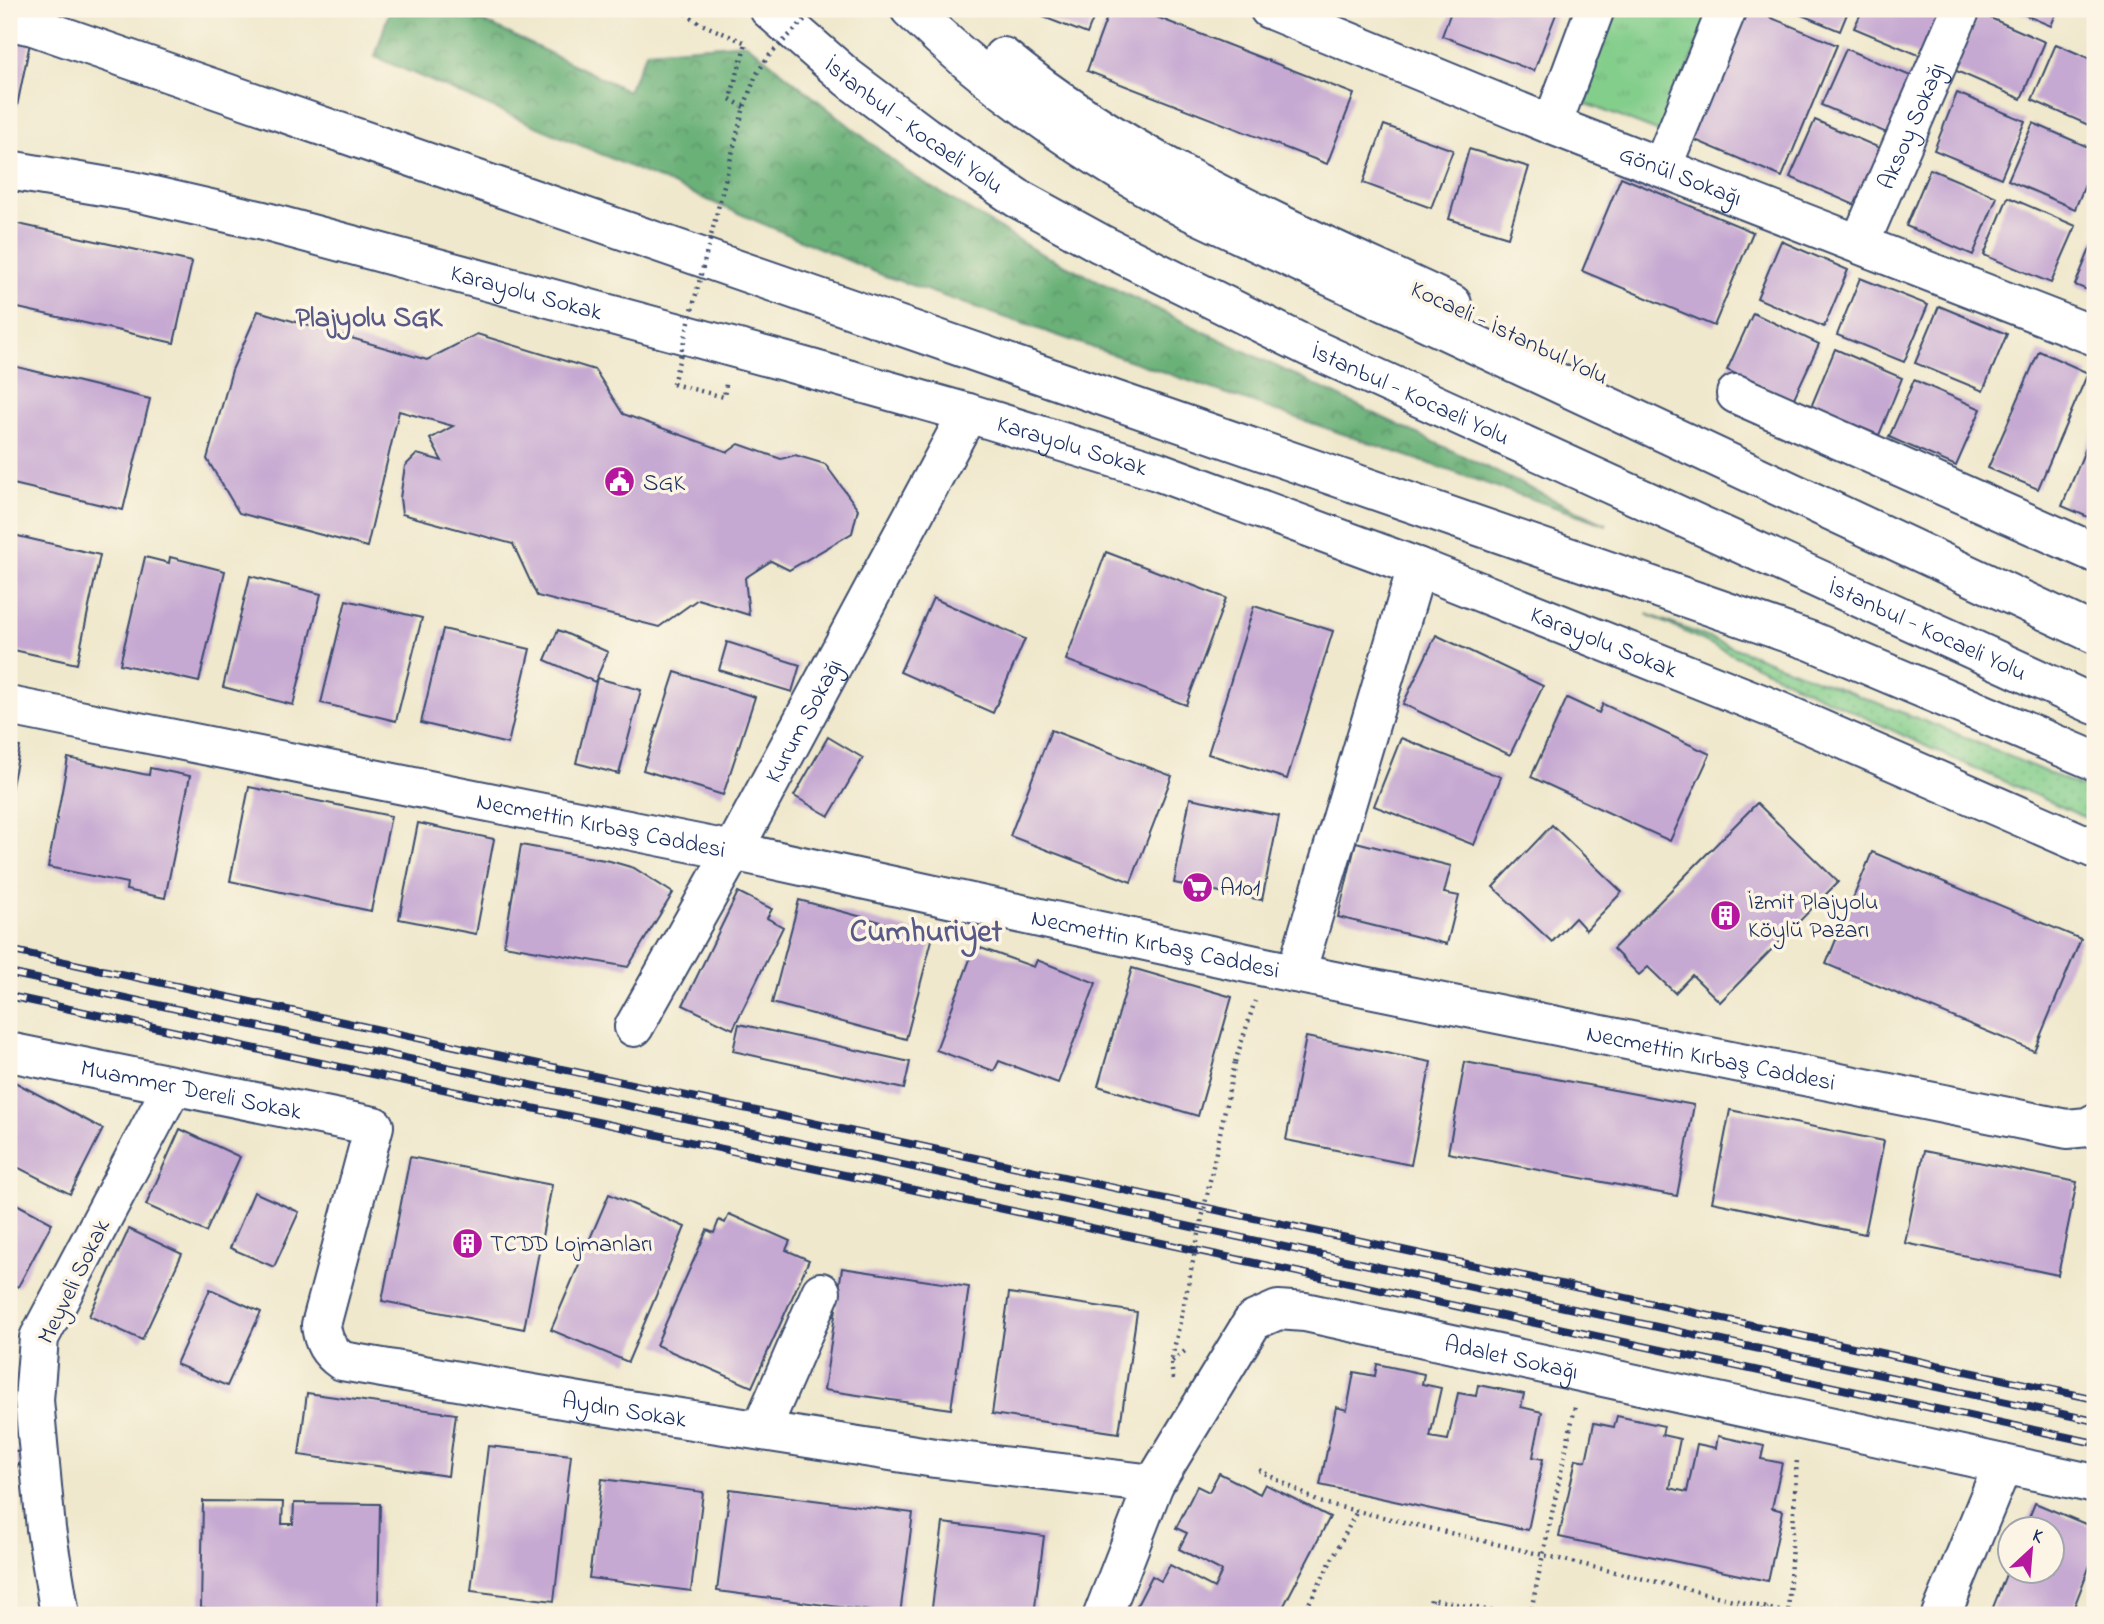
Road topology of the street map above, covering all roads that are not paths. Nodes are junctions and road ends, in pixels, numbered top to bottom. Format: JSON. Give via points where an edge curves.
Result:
{"nodes":[{"id":1,"x":769,"y":9,"type":"edge"},
{"id":2,"x":910,"y":9,"type":"edge"},
{"id":3,"x":949,"y":9,"type":"edge"},
{"id":4,"x":1269,"y":9,"type":"edge"},
{"id":5,"x":1595,"y":9,"type":"edge"},
{"id":6,"x":1727,"y":9,"type":"edge"},
{"id":7,"x":1961,"y":9,"type":"edge"},
{"id":8,"x":9,"y":21,"type":"edge"},
{"id":9,"x":1552,"y":125,"type":"junction"},
{"id":10,"x":1662,"y":167,"type":"junction"},
{"id":11,"x":9,"y":170,"type":"edge"},
{"id":12,"x":1860,"y":243,"type":"junction"},
{"id":13,"x":2095,"y":336,"type":"edge"},
{"id":14,"x":1736,"y":394,"type":"dead end"},
{"id":15,"x":968,"y":413,"type":"junction"},
{"id":16,"x":2095,"y":553,"type":"edge"},
{"id":17,"x":1417,"y":567,"type":"junction"},
{"id":18,"x":2095,"y":618,"type":"edge"},
{"id":19,"x":2095,"y":634,"type":"edge"},
{"id":20,"x":2095,"y":705,"type":"edge"},
{"id":21,"x":9,"y":706,"type":"edge"},
{"id":22,"x":2095,"y":761,"type":"edge"},
{"id":23,"x":2095,"y":849,"type":"edge"},
{"id":24,"x":733,"y":851,"type":"junction"},
{"id":25,"x":1296,"y":973,"type":"junction"},
{"id":26,"x":634,"y":1027,"type":"dead end"},
{"id":27,"x":9,"y":1052,"type":"edge"},
{"id":28,"x":172,"y":1087,"type":"junction"},
{"id":29,"x":2095,"y":1124,"type":"edge"},
{"id":30,"x":374,"y":1126,"type":"joint"},
{"id":31,"x":821,"y":1292,"type":"dead end"},
{"id":32,"x":761,"y":1430,"type":"junction"},
{"id":33,"x":2003,"y":1464,"type":"junction"},
{"id":34,"x":1154,"y":1484,"type":"junction"},
{"id":35,"x":2095,"y":1484,"type":"edge"},
{"id":36,"x":60,"y":1615,"type":"edge"},
{"id":37,"x":1103,"y":1615,"type":"edge"},
{"id":38,"x":1941,"y":1615,"type":"edge"}],
"edges":[{"from":1,"to":20,"type":"main road","name":"İstanbul - Kocaeli Yolu","via":[[848,78],[925,136],[1017,198],[1101,244],[1309,347]]},
{"from":2,"to":19,"type":"main road","via":[[1036,116],[1124,176],[1186,209]]},
{"from":3,"to":18,"type":"main road","name":"Kocaeli - İstanbul Yolu","via":[[1021,72],[1152,157]]},
{"from":4,"to":9,"type":"main road","name":"Gönül Sokağı"},
{"from":5,"to":9,"type":"main road"},
{"from":6,"to":10,"type":"main road"},
{"from":7,"to":12,"type":"main road","name":"Aksoy Sokağı"},
{"from":8,"to":22,"type":"main road","via":[[1811,641]]},
{"from":9,"to":10,"type":"main road","name":"Gönül Sokağı"},
{"from":10,"to":12,"type":"main road","name":"Gönül Sokağı"},
{"from":11,"to":15,"type":"main road","name":"Karayolu Sokak","via":[[132,191],[263,221]]},
{"from":12,"to":13,"type":"main road","name":"Gönül Sokağı"},
{"from":14,"to":16,"type":"main road"},
{"from":15,"to":17,"type":"main road","name":"Karayolu Sokak","via":[[1157,471]]},
{"from":15,"to":24,"type":"main road","name":"Kurum Sokağı"},
{"from":17,"to":23,"type":"main road","name":"Karayolu Sokak","via":[[1769,707]]},
{"from":17,"to":25,"type":"main road"},
{"from":21,"to":24,"type":"main road","name":"Necmettin Kırbaş Caddesi"},
{"from":24,"to":25,"type":"main road","name":"Necmettin Kırbaş Caddesi"},
{"from":24,"to":26,"type":"main road","name":"Kurum Sokağı"},
{"from":25,"to":29,"type":"main road","name":"Necmettin Kırbaş Caddesi","via":[[2067,1129]]},
{"from":27,"to":28,"type":"main road","name":"Muammer Dereli Sokak"},
{"from":28,"to":30,"type":"main road","name":"Muammer Dereli Sokak"},
{"from":28,"to":36,"type":"main road","name":"Meyveli Sokak","via":[[39,1338],[34,1400],[46,1529]]},
{"from":30,"to":32,"type":"main road","name":"Aydın Sokak","via":[[321,1325],[331,1353],[342,1361],[372,1367]]},
{"from":31,"to":32,"type":"main road"},
{"from":32,"to":34,"type":"main road","name":"Aydın Sokak","via":[[935,1458]]},
{"from":33,"to":34,"type":"main road","name":"Adalet Sokağı","via":[[1318,1314],[1278,1310],[1253,1321]]},
{"from":33,"to":35,"type":"main road","name":"Adalet Sokağı"},
{"from":33,"to":38,"type":"main road"},
{"from":34,"to":37,"type":"main road","name":"Adalet Sokağı"}]}
